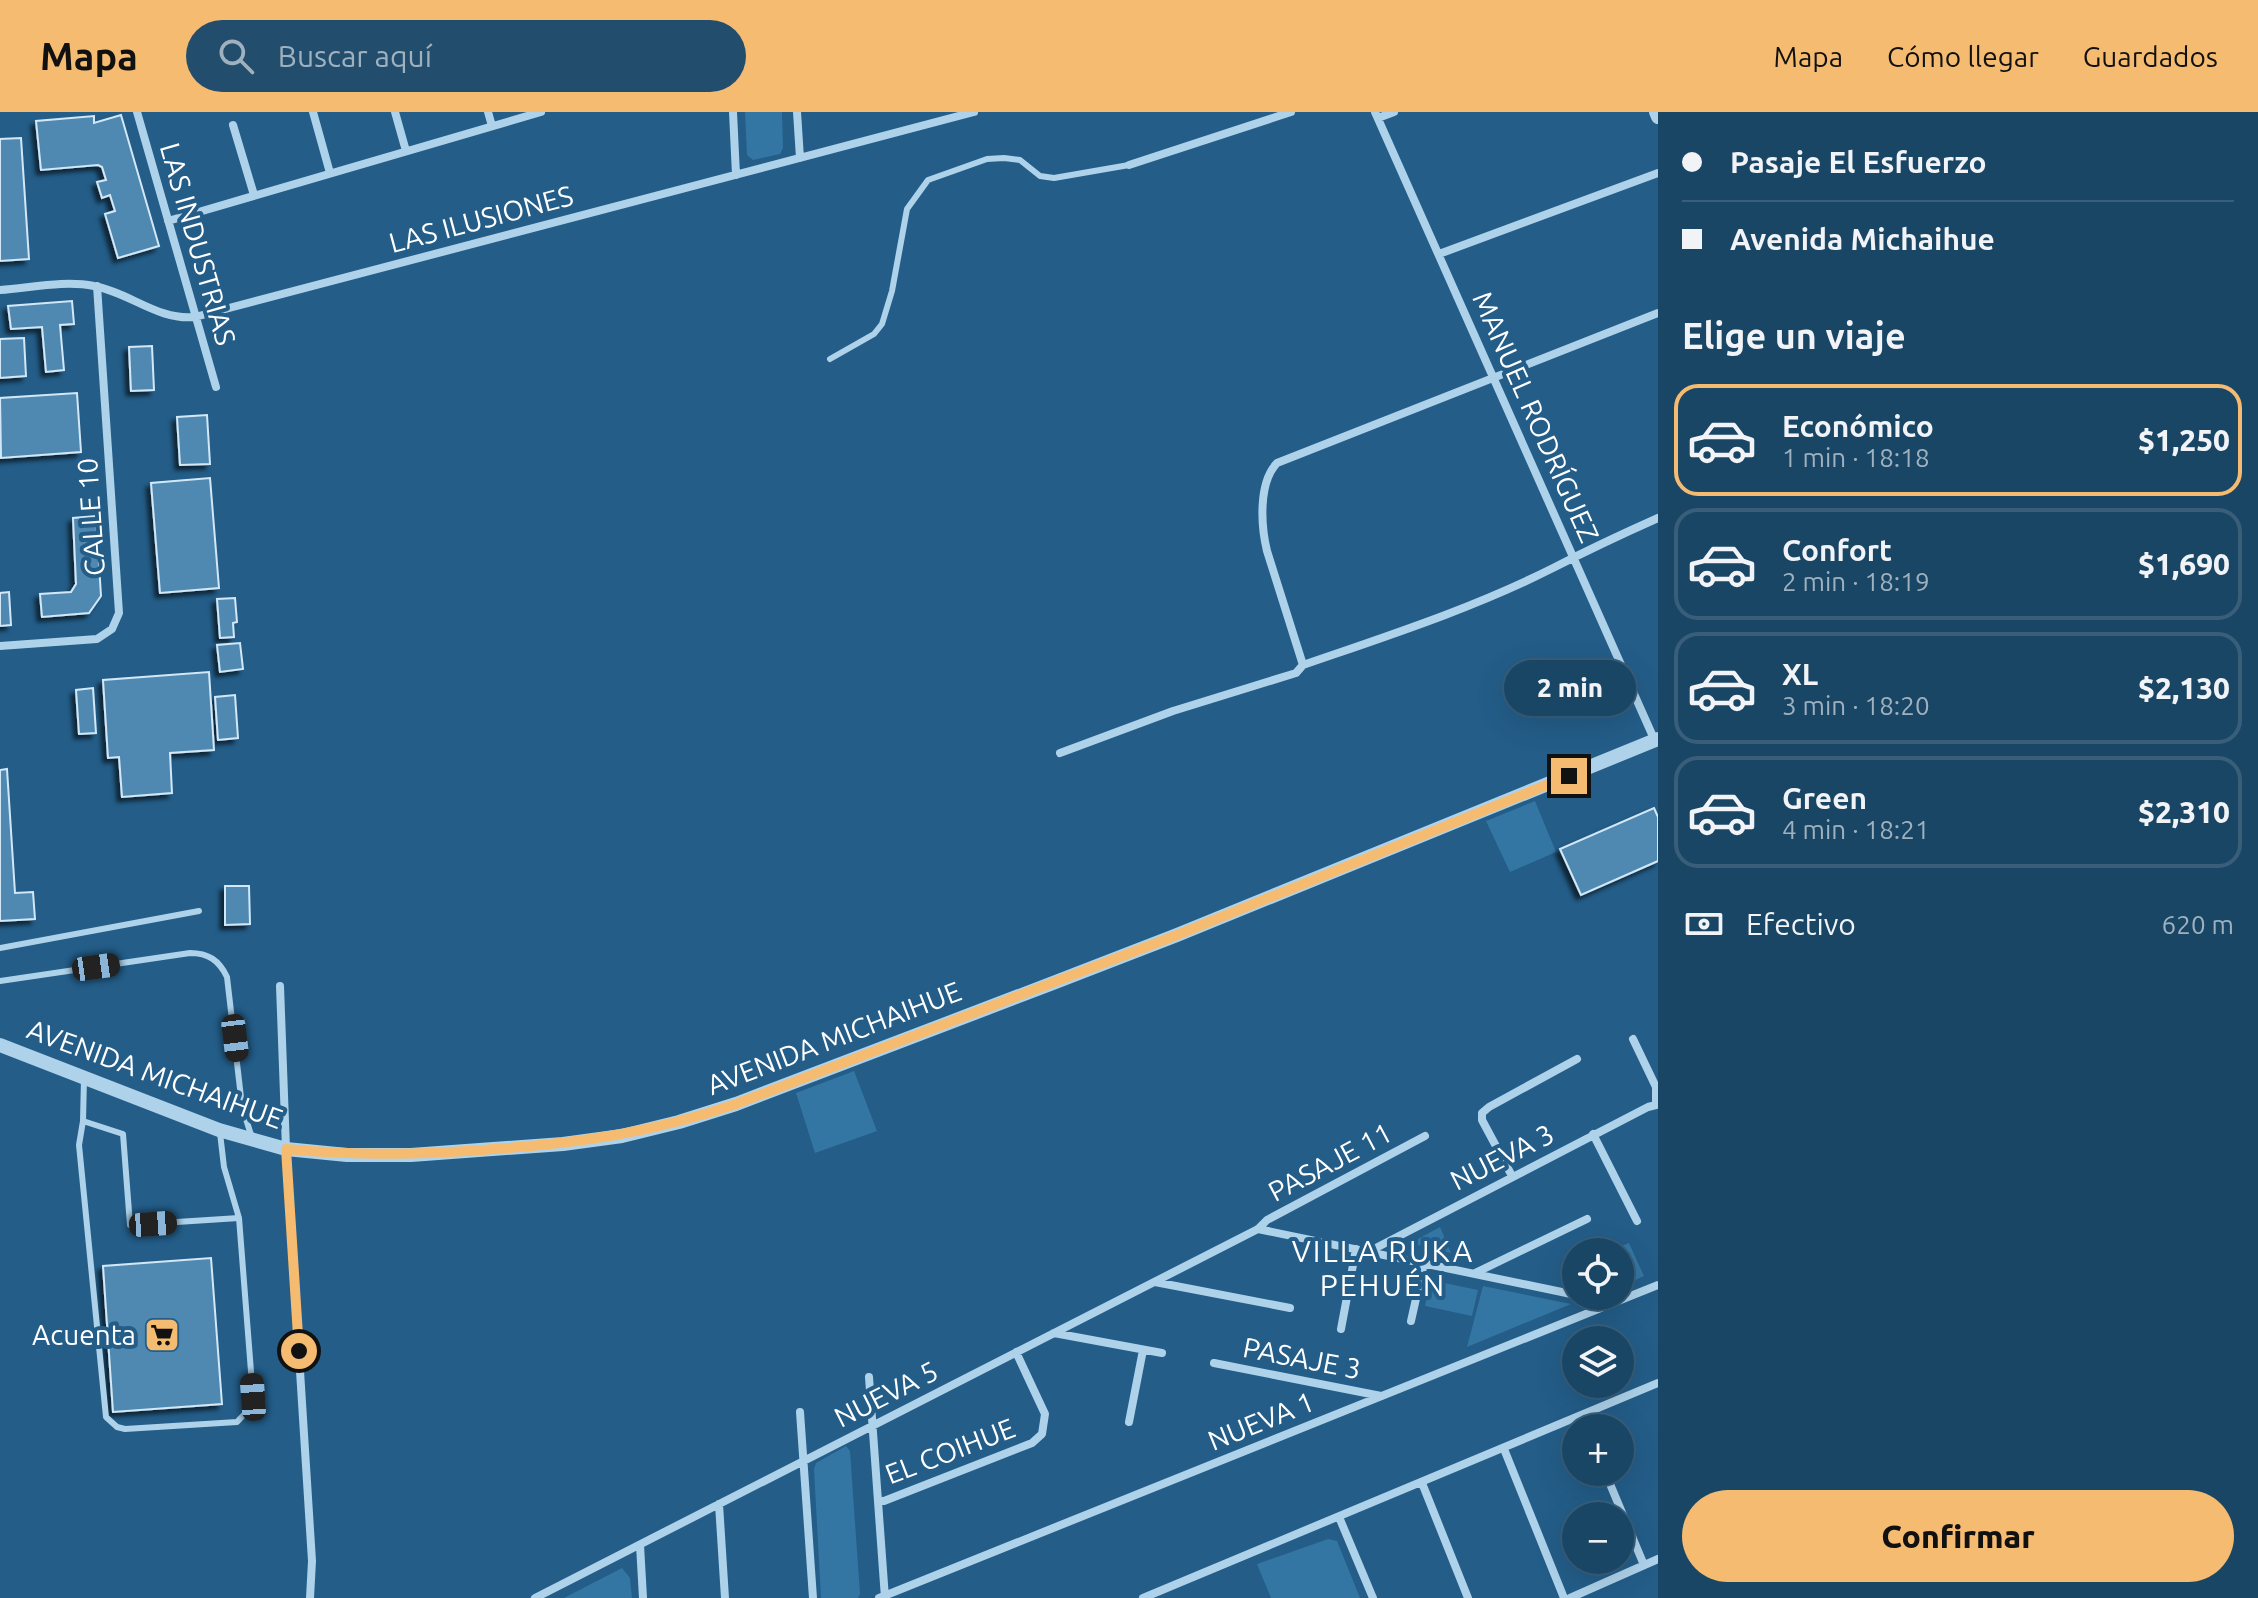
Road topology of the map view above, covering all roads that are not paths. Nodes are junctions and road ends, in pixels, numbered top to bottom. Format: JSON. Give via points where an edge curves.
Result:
{"nodes":[{"id":1,"x":137,"y":112,"type":"edge"},
{"id":2,"x":313,"y":112,"type":"edge"},
{"id":3,"x":395,"y":112,"type":"edge"},
{"id":4,"x":488,"y":112,"type":"edge"},
{"id":5,"x":541,"y":112,"type":"edge"},
{"id":6,"x":733,"y":112,"type":"edge"},
{"id":7,"x":797,"y":112,"type":"edge"},
{"id":8,"x":974,"y":112,"type":"edge"},
{"id":9,"x":1291,"y":112,"type":"edge"},
{"id":10,"x":1394,"y":112,"type":"edge"},
{"id":11,"x":1376,"y":115,"type":"edge"},
{"id":12,"x":233,"y":125,"type":"dead end"},
{"id":13,"x":492,"y":126,"type":"junction"},
{"id":14,"x":406,"y":151,"type":"junction"},
{"id":15,"x":800,"y":158,"type":"junction"},
{"id":16,"x":1129,"y":165,"type":"joint"},
{"id":17,"x":330,"y":173,"type":"junction"},
{"id":18,"x":1658,"y":173,"type":"edge"},
{"id":19,"x":736,"y":175,"type":"junction"},
{"id":20,"x":254,"y":195,"type":"junction"},
{"id":21,"x":168,"y":221,"type":"junction"},
{"id":22,"x":1439,"y":254,"type":"junction"},
{"id":23,"x":97,"y":286,"type":"junction"},
{"id":24,"x":0,"y":290,"type":"edge"},
{"id":25,"x":1658,"y":313,"type":"edge"},
{"id":26,"x":195,"y":317,"type":"junction"},
{"id":27,"x":830,"y":359,"type":"dead end"},
{"id":28,"x":1493,"y":376,"type":"junction"},
{"id":29,"x":216,"y":387,"type":"dead end"},
{"id":30,"x":1658,"y":518,"type":"edge"},
{"id":31,"x":1573,"y":556,"type":"junction"},
{"id":32,"x":0,"y":646,"type":"edge"},
{"id":33,"x":1303,"y":665,"type":"junction"},
{"id":34,"x":1656,"y":740,"type":"edge"},
{"id":35,"x":1060,"y":753,"type":"dead end"},
{"id":36,"x":199,"y":911,"type":"dead end"},
{"id":37,"x":0,"y":948,"type":"edge"},
{"id":38,"x":0,"y":981,"type":"edge"},
{"id":39,"x":280,"y":986,"type":"dead end"},
{"id":40,"x":1633,"y":1039,"type":"dead end"},
{"id":41,"x":0,"y":1045,"type":"edge"},
{"id":42,"x":1577,"y":1059,"type":"dead end"},
{"id":43,"x":84,"y":1078,"type":"junction"},
{"id":44,"x":1657,"y":1106,"type":"edge"},
{"id":45,"x":83,"y":1121,"type":"junction"},
{"id":46,"x":219,"y":1130,"type":"junction"},
{"id":47,"x":1593,"y":1134,"type":"junction"},
{"id":48,"x":1425,"y":1136,"type":"dead end"},
{"id":49,"x":254,"y":1142,"type":"junction"},
{"id":50,"x":286,"y":1149,"type":"junction"},
{"id":51,"x":1512,"y":1176,"type":"junction"},
{"id":52,"x":239,"y":1218,"type":"junction"},
{"id":53,"x":1587,"y":1219,"type":"dead end"},
{"id":54,"x":1637,"y":1221,"type":"dead end"},
{"id":55,"x":1258,"y":1229,"type":"junction"},
{"id":56,"x":1356,"y":1249,"type":"junction"},
{"id":57,"x":1369,"y":1251,"type":"junction"},
{"id":58,"x":1424,"y":1263,"type":"junction"},
{"id":59,"x":1475,"y":1274,"type":"junction"},
{"id":60,"x":1154,"y":1282,"type":"junction"},
{"id":61,"x":1658,"y":1285,"type":"edge"},
{"id":62,"x":1562,"y":1293,"type":"edge"},
{"id":63,"x":1634,"y":1295,"type":"edge"},
{"id":64,"x":1290,"y":1308,"type":"dead end"},
{"id":65,"x":1597,"y":1310,"type":"edge"},
{"id":66,"x":1411,"y":1321,"type":"dead end"},
{"id":67,"x":1341,"y":1329,"type":"dead end"},
{"id":68,"x":1054,"y":1333,"type":"junction"},
{"id":69,"x":1143,"y":1350,"type":"junction"},
{"id":70,"x":1016,"y":1352,"type":"junction"},
{"id":71,"x":1162,"y":1353,"type":"dead end"},
{"id":72,"x":1214,"y":1363,"type":"dead end"},
{"id":73,"x":869,"y":1377,"type":"dead end"},
{"id":74,"x":1658,"y":1383,"type":"edge"},
{"id":75,"x":1382,"y":1396,"type":"junction"},
{"id":76,"x":800,"y":1412,"type":"dead end"},
{"id":77,"x":1589,"y":1414,"type":"edge"},
{"id":78,"x":1129,"y":1422,"type":"dead end"},
{"id":79,"x":1562,"y":1425,"type":"edge"},
{"id":80,"x":872,"y":1426,"type":"junction"},
{"id":81,"x":1504,"y":1449,"type":"junction"},
{"id":82,"x":804,"y":1461,"type":"junction"},
{"id":83,"x":1422,"y":1483,"type":"junction"},
{"id":84,"x":1611,"y":1486,"type":"edge"},
{"id":85,"x":878,"y":1501,"type":"junction"},
{"id":86,"x":719,"y":1504,"type":"junction"},
{"id":87,"x":1339,"y":1517,"type":"junction"},
{"id":88,"x":640,"y":1545,"type":"junction"},
{"id":89,"x":1658,"y":1559,"type":"edge"},
{"id":90,"x":1644,"y":1565,"type":"junction"},
{"id":91,"x":1163,"y":1594,"type":"edge"},
{"id":92,"x":883,"y":1597,"type":"edge"},
{"id":93,"x":310,"y":1598,"type":"edge"},
{"id":94,"x":535,"y":1598,"type":"edge"},
{"id":95,"x":643,"y":1598,"type":"edge"},
{"id":96,"x":725,"y":1598,"type":"edge"},
{"id":97,"x":813,"y":1598,"type":"edge"},
{"id":98,"x":1143,"y":1598,"type":"edge"},
{"id":99,"x":1373,"y":1598,"type":"edge"},
{"id":100,"x":1468,"y":1598,"type":"edge"},
{"id":101,"x":1567,"y":1598,"type":"edge"}],
"edges":[{"from":1,"to":21,"type":"street","name":"LAS INDUSTRIAS"},
{"from":2,"to":17,"type":"street"},
{"from":3,"to":14,"type":"street"},
{"from":4,"to":13,"type":"street"},
{"from":5,"to":13,"type":"street"},
{"from":6,"to":19,"type":"street"},
{"from":7,"to":15,"type":"street"},
{"from":8,"to":15,"type":"street","name":"LAS ILUSIONES"},
{"from":9,"to":16,"type":"street"},
{"from":10,"to":11,"type":"street"},
{"from":11,"to":22,"type":"street","name":"MANUEL RODRÍGUEZ"},
{"from":12,"to":20,"type":"street"},
{"from":13,"to":14,"type":"street"},
{"from":14,"to":17,"type":"street"},
{"from":15,"to":19,"type":"street","name":"LAS ILUSIONES"},
{"from":16,"to":27,"type":"lane","via":[[1054,178],[1040,176],[1020,160],[987,159],[928,180],[907,209],[882,324]]},
{"from":17,"to":20,"type":"street"},
{"from":18,"to":22,"type":"street"},
{"from":19,"to":26,"type":"street","name":"LAS ILUSIONES"},
{"from":20,"to":21,"type":"street"},
{"from":21,"to":26,"type":"street","name":"LAS INDUSTRIAS"},
{"from":22,"to":28,"type":"street","name":"MANUEL RODRÍGUEZ"},
{"from":23,"to":24,"type":"street","name":"LAS ILUSIONES"},
{"from":23,"to":26,"type":"street","name":"LAS ILUSIONES","via":[[167,315]]},
{"from":23,"to":32,"type":"street","name":"CALLE 10","via":[[119,613],[112,629],[97,639]]},
{"from":25,"to":28,"type":"street"},
{"from":26,"to":29,"type":"street","name":"LAS INDUSTRIAS"},
{"from":28,"to":31,"type":"street","name":"MANUEL RODRÍGUEZ"},
{"from":28,"to":33,"type":"street","via":[[1273,468],[1266,484],[1265,543]]},
{"from":30,"to":31,"type":"street"},
{"from":31,"to":33,"type":"street","via":[[1451,611]]},
{"from":31,"to":34,"type":"street","name":"MANUEL RODRÍGUEZ"},
{"from":33,"to":35,"type":"street","via":[[1296,673]]},
{"from":34,"to":50,"type":"street","name":"AVENIDA MICHAIHUE","via":[[1177,935],[708,1113],[622,1136],[563,1144],[411,1155]]},
{"from":36,"to":37,"type":"lane"},
{"from":38,"to":49,"type":"lane","via":[[190,953],[215,960],[227,977],[244,1119]]},
{"from":39,"to":50,"type":"street"},
{"from":40,"to":44,"type":"street","via":[[1656,1087]]},
{"from":41,"to":43,"type":"street","name":"AVENIDA MICHAIHUE"},
{"from":42,"to":51,"type":"street","via":[[1484,1111],[1484,1123]]},
{"from":43,"to":45,"type":"lane"},
{"from":43,"to":46,"type":"street","name":"AVENIDA MICHAIHUE"},
{"from":44,"to":47,"type":"street","name":"NUEVA 3"},
{"from":45,"to":52,"type":"lane","via":[[123,1134],[130,1225]]},
{"from":45,"to":52,"type":"lane","via":[[79,1145],[106,1417],[117,1427],[237,1422],[251,1407]]},
{"from":46,"to":49,"type":"street","name":"AVENIDA MICHAIHUE"},
{"from":46,"to":52,"type":"lane"},
{"from":47,"to":51,"type":"street","name":"NUEVA 3"},
{"from":47,"to":54,"type":"street"},
{"from":48,"to":55,"type":"street","name":"PASAJE 11"},
{"from":49,"to":50,"type":"street","name":"AVENIDA MICHAIHUE"},
{"from":50,"to":93,"type":"street","via":[[310,1520]]},
{"from":51,"to":57,"type":"street","name":"NUEVA 3"},
{"from":53,"to":59,"type":"street"},
{"from":55,"to":56,"type":"street"},
{"from":55,"to":60,"type":"street","name":"NUEVA 5"},
{"from":56,"to":57,"type":"street"},
{"from":56,"to":67,"type":"street"},
{"from":57,"to":58,"type":"street"},
{"from":58,"to":59,"type":"street"},
{"from":58,"to":66,"type":"street"},
{"from":59,"to":62,"type":"street"},
{"from":60,"to":64,"type":"street"},
{"from":60,"to":68,"type":"street","name":"NUEVA 5"},
{"from":61,"to":63,"type":"street","name":"NUEVA 1"},
{"from":65,"to":75,"type":"street","name":"NUEVA 1"},
{"from":68,"to":69,"type":"street"},
{"from":68,"to":70,"type":"street","name":"NUEVA 5"},
{"from":69,"to":71,"type":"street"},
{"from":69,"to":78,"type":"street"},
{"from":70,"to":80,"type":"street","name":"NUEVA 5"},
{"from":70,"to":85,"type":"street","name":"EL COIHUE","via":[[1045,1414],[1042,1434],[1032,1443]]},
{"from":72,"to":75,"type":"street","name":"PASAJE 3"},
{"from":73,"to":80,"type":"street"},
{"from":74,"to":77,"type":"street"},
{"from":75,"to":92,"type":"street","name":"NUEVA 1"},
{"from":76,"to":82,"type":"street"},
{"from":79,"to":81,"type":"street"},
{"from":80,"to":82,"type":"street","name":"NUEVA 5"},
{"from":80,"to":85,"type":"street"},
{"from":81,"to":83,"type":"street"},
{"from":81,"to":101,"type":"street"},
{"from":82,"to":86,"type":"street","name":"NUEVA 5"},
{"from":82,"to":97,"type":"street"},
{"from":83,"to":87,"type":"street"},
{"from":83,"to":100,"type":"street"},
{"from":84,"to":90,"type":"street"},
{"from":85,"to":92,"type":"street"},
{"from":86,"to":88,"type":"street","name":"NUEVA 5"},
{"from":86,"to":96,"type":"street"},
{"from":87,"to":91,"type":"street"},
{"from":87,"to":99,"type":"street"},
{"from":88,"to":94,"type":"street","name":"NUEVA 5"},
{"from":88,"to":95,"type":"street"},
{"from":89,"to":90,"type":"street"},
{"from":90,"to":101,"type":"street"},
{"from":91,"to":98,"type":"street"}]}
